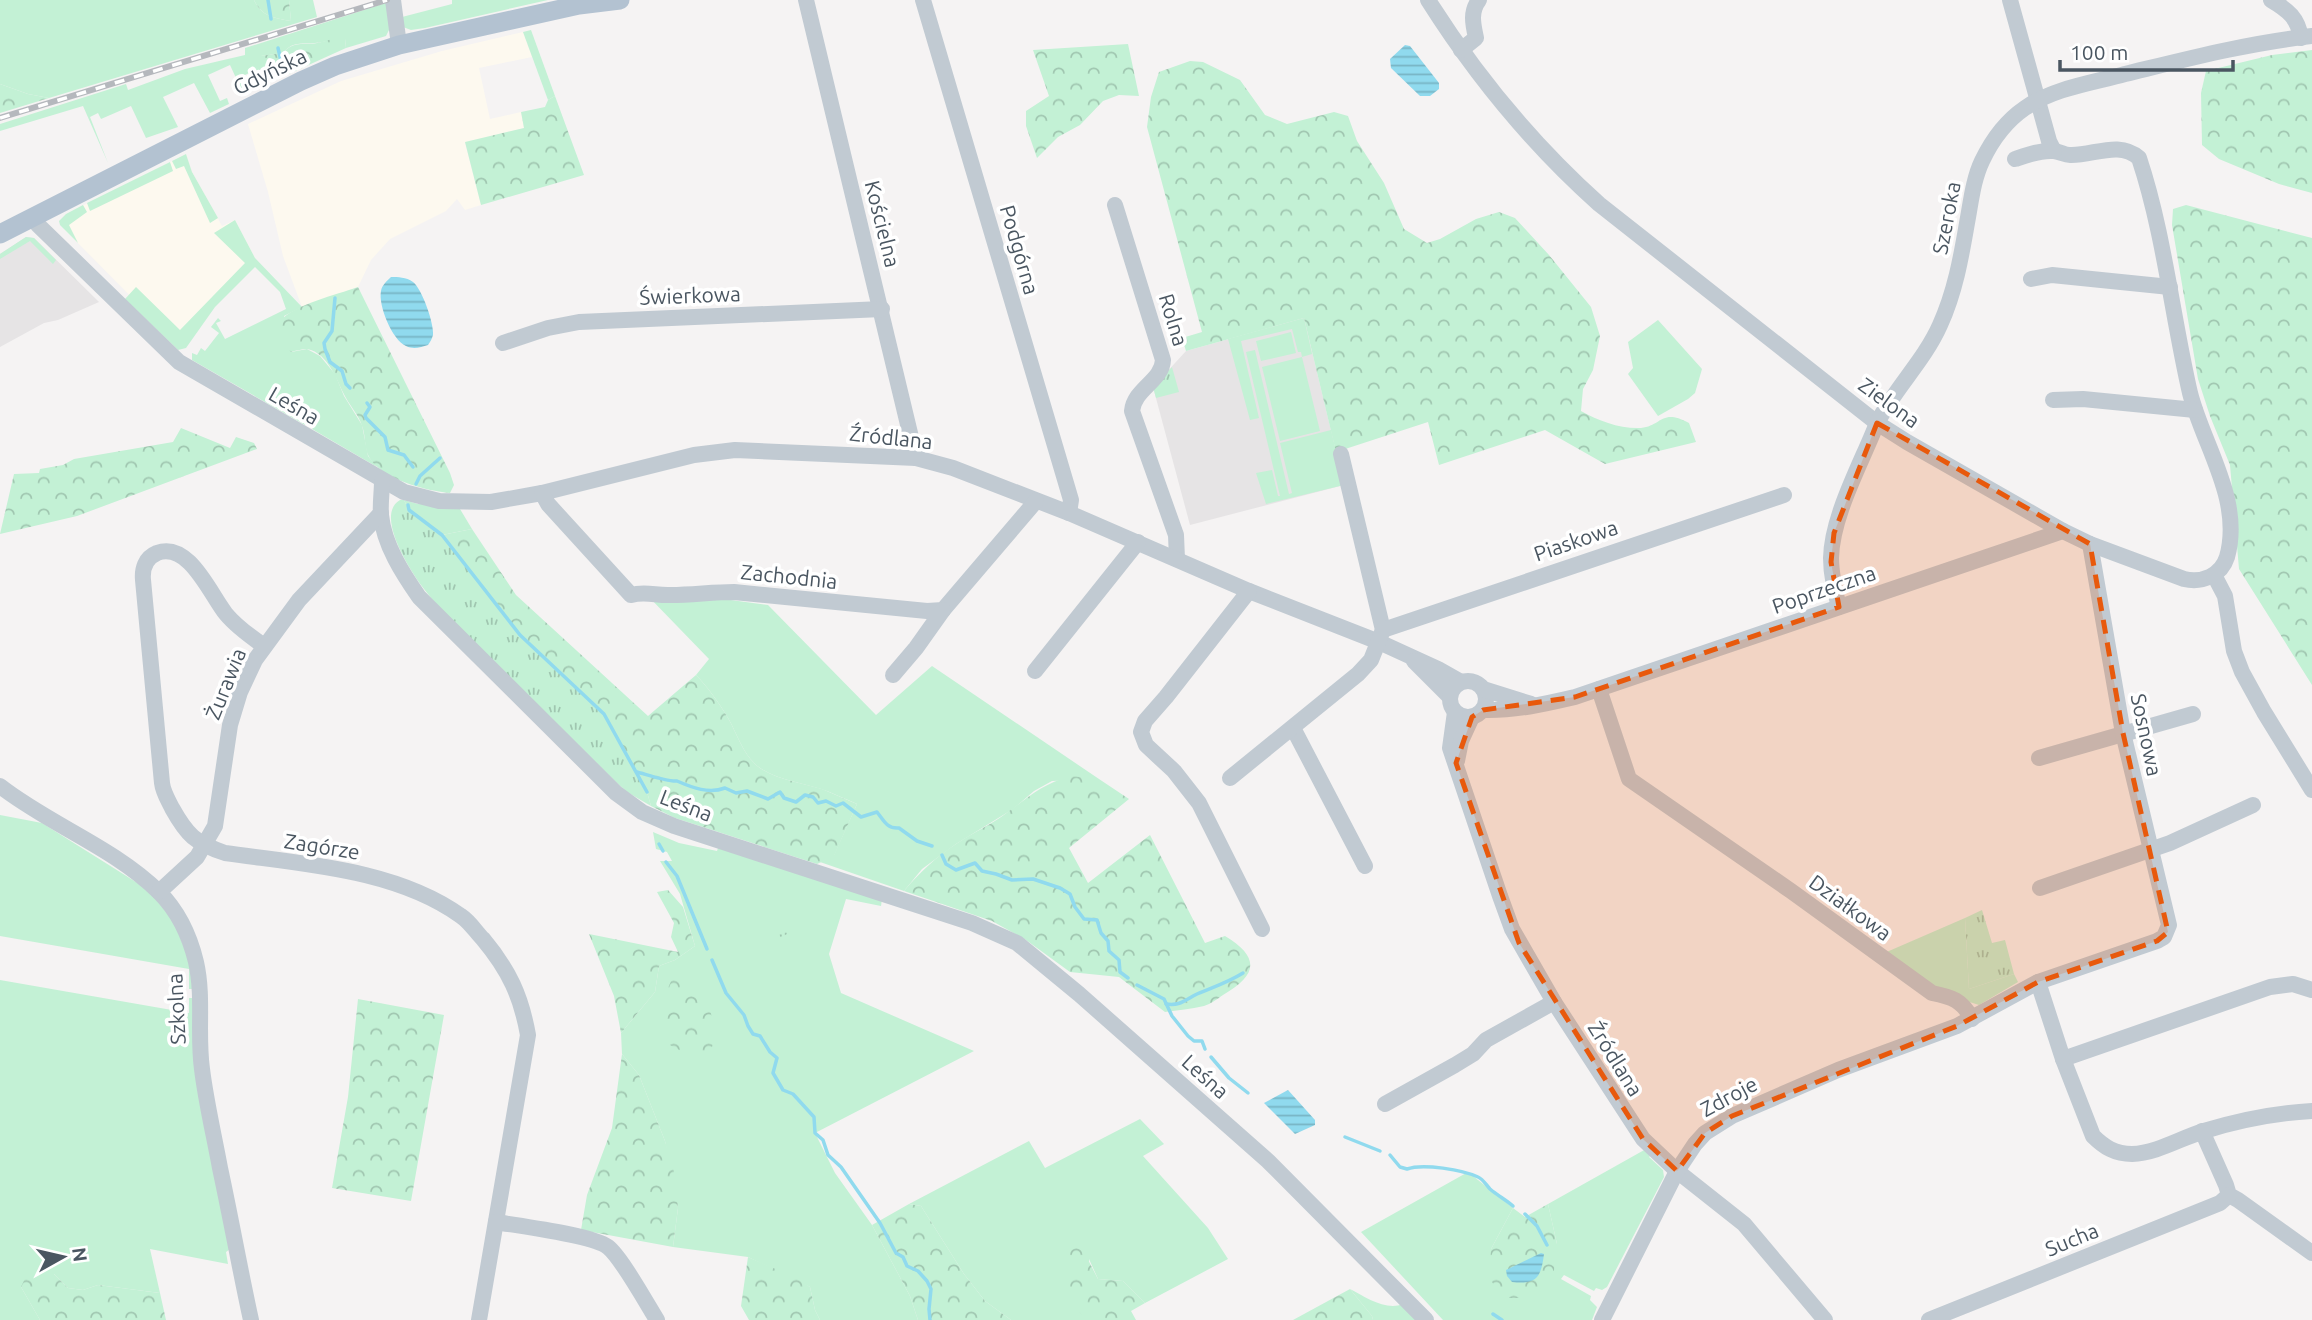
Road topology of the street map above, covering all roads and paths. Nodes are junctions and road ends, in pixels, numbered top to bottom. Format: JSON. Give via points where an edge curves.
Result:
{"nodes":[{"id":1,"x":393,"y":0,"type":"edge"},
{"id":2,"x":620,"y":0,"type":"edge"},
{"id":3,"x":806,"y":0,"type":"edge"},
{"id":4,"x":923,"y":0,"type":"edge"},
{"id":5,"x":1428,"y":0,"type":"edge"},
{"id":6,"x":1479,"y":0,"type":"edge"},
{"id":7,"x":2010,"y":0,"type":"edge"},
{"id":8,"x":2271,"y":0,"type":"edge"},
{"id":9,"x":586,"y":2,"type":"edge"},
{"id":10,"x":2306,"y":37,"type":"edge"},
{"id":11,"x":399,"y":46,"type":"junction"},
{"id":12,"x":1461,"y":50,"type":"junction"},
{"id":13,"x":2038,"y":101,"type":"junction"},
{"id":14,"x":2054,"y":151,"type":"junction"},
{"id":15,"x":2015,"y":159,"type":"dead end"},
{"id":16,"x":1115,"y":205,"type":"dead end"},
{"id":17,"x":34,"y":217,"type":"junction"},
{"id":18,"x":0,"y":234,"type":"edge"},
{"id":19,"x":2031,"y":279,"type":"dead end"},
{"id":20,"x":2170,"y":287,"type":"junction"},
{"id":21,"x":882,"y":309,"type":"junction"},
{"id":22,"x":503,"y":342,"type":"dead end"},
{"id":23,"x":2053,"y":400,"type":"dead end"},
{"id":24,"x":2195,"y":410,"type":"junction"},
{"id":25,"x":1877,"y":422,"type":"junction"},
{"id":26,"x":1341,"y":454,"type":"dead end"},
{"id":27,"x":916,"y":458,"type":"junction"},
{"id":28,"x":382,"y":481,"type":"junction"},
{"id":29,"x":542,"y":493,"type":"junction"},
{"id":30,"x":1784,"y":495,"type":"dead end"},
{"id":31,"x":1036,"y":501,"type":"junction"},
{"id":32,"x":381,"y":513,"type":"junction"},
{"id":33,"x":1069,"y":513,"type":"junction"},
{"id":34,"x":2063,"y":531,"type":"junction"},
{"id":35,"x":1138,"y":542,"type":"junction"},
{"id":36,"x":2090,"y":544,"type":"junction"},
{"id":37,"x":1177,"y":559,"type":"junction"},
{"id":38,"x":2214,"y":575,"type":"junction"},
{"id":39,"x":1249,"y":591,"type":"junction"},
{"id":40,"x":1839,"y":607,"type":"junction"},
{"id":41,"x":943,"y":610,"type":"junction"},
{"id":42,"x":1381,"y":636,"type":"junction"},
{"id":43,"x":264,"y":646,"type":"junction"},
{"id":44,"x":1410,"y":657,"type":"junction"},
{"id":45,"x":1035,"y":671,"type":"dead end"},
{"id":46,"x":893,"y":675,"type":"dead end"},
{"id":47,"x":1461,"y":682,"type":"junction"},
{"id":48,"x":1483,"y":689,"type":"junction"},
{"id":49,"x":1599,"y":689,"type":"junction"},
{"id":50,"x":1453,"y":704,"type":"junction"},
{"id":51,"x":1531,"y":705,"type":"junction"},
{"id":52,"x":1478,"y":713,"type":"junction"},
{"id":53,"x":2193,"y":714,"type":"dead end"},
{"id":54,"x":1293,"y":728,"type":"junction"},
{"id":55,"x":2123,"y":733,"type":"junction"},
{"id":56,"x":2039,"y":758,"type":"dead end"},
{"id":57,"x":1456,"y":763,"type":"junction"},
{"id":58,"x":1230,"y":778,"type":"dead end"},
{"id":59,"x":0,"y":786,"type":"edge"},
{"id":60,"x":2312,"y":790,"type":"edge"},
{"id":61,"x":2253,"y":805,"type":"dead end"},
{"id":62,"x":204,"y":846,"type":"junction"},
{"id":63,"x":2151,"y":850,"type":"junction"},
{"id":64,"x":1365,"y":866,"type":"dead end"},
{"id":65,"x":2040,"y":888,"type":"dead end"},
{"id":66,"x":159,"y":892,"type":"junction"},
{"id":67,"x":1262,"y":929,"type":"dead end"},
{"id":68,"x":2038,"y":982,"type":"junction"},
{"id":69,"x":2312,"y":990,"type":"edge"},
{"id":70,"x":1554,"y":1002,"type":"junction"},
{"id":71,"x":1972,"y":1019,"type":"junction"},
{"id":72,"x":2063,"y":1059,"type":"junction"},
{"id":73,"x":1385,"y":1104,"type":"dead end"},
{"id":74,"x":2312,"y":1111,"type":"edge"},
{"id":75,"x":2202,"y":1131,"type":"junction"},
{"id":76,"x":1677,"y":1171,"type":"junction"},
{"id":77,"x":2228,"y":1195,"type":"junction"},
{"id":78,"x":496,"y":1222,"type":"junction"},
{"id":79,"x":2312,"y":1253,"type":"edge"},
{"id":80,"x":251,"y":1320,"type":"edge"},
{"id":81,"x":479,"y":1320,"type":"edge"},
{"id":82,"x":657,"y":1320,"type":"edge"},
{"id":83,"x":1426,"y":1320,"type":"edge"},
{"id":84,"x":1602,"y":1320,"type":"edge"},
{"id":85,"x":1825,"y":1320,"type":"edge"},
{"id":86,"x":1929,"y":1320,"type":"edge"}],
"edges":[{"from":1,"to":11,"type":"street"},
{"from":2,"to":9,"type":"main road","name":"Gdyńska"},
{"from":3,"to":21,"type":"street","name":"Kościelna"},
{"from":4,"to":33,"type":"street","name":"Podgórna","via":[[1071,500]]},
{"from":5,"to":12,"type":"street","name":"Zielona"},
{"from":6,"to":12,"type":"street","via":[[1472,20],[1476,38]]},
{"from":7,"to":13,"type":"street"},
{"from":8,"to":10,"type":"street","via":[[2289,10]]},
{"from":9,"to":11,"type":"main road","name":"Gdyńska"},
{"from":10,"to":13,"type":"street","name":"Szeroka","via":[[2176,61]]},
{"from":11,"to":17,"type":"main road","name":"Gdyńska","via":[[301,81]]},
{"from":12,"to":25,"type":"street","name":"Zielona","via":[[1525,132],[1574,182]]},
{"from":13,"to":14,"type":"street"},
{"from":13,"to":25,"type":"street","name":"Szeroka","via":[[2010,120],[1981,163],[1958,276],[1940,326],[1919,365]]},
{"from":14,"to":15,"type":"street"},
{"from":14,"to":20,"type":"street","via":[[2070,155],[2122,149],[2139,158]]},
{"from":16,"to":37,"type":"street","name":"Rolna","via":[[1163,360],[1161,369],[1137,396],[1132,411],[1176,536]]},
{"from":17,"to":18,"type":"main road","name":"Gdyńska"},
{"from":17,"to":28,"type":"street","name":"Leśna","via":[[179,362]]},
{"from":19,"to":20,"type":"street","via":[[2052,275]]},
{"from":20,"to":24,"type":"street"},
{"from":21,"to":22,"type":"street","name":"Świerkowa","via":[[579,322]]},
{"from":21,"to":27,"type":"street","name":"Kościelna"},
{"from":23,"to":24,"type":"street"},
{"from":24,"to":38,"type":"street","via":[[2222,478],[2228,515],[2227,555]]},
{"from":25,"to":34,"type":"street","name":"Zielona"},
{"from":25,"to":40,"type":"street","name":"Szeroka","via":[[1834,533],[1831,562]]},
{"from":26,"to":42,"type":"street"},
{"from":27,"to":29,"type":"street","name":"Źródlana","via":[[715,451]]},
{"from":27,"to":31,"type":"street","name":"Źródlana"},
{"from":28,"to":29,"type":"street","name":"Źródlana","via":[[426,499],[461,503]]},
{"from":28,"to":32,"type":"street","name":"Leśna"},
{"from":29,"to":41,"type":"street","name":"Zachodnia","via":[[631,595],[734,592]]},
{"from":30,"to":42,"type":"street","name":"Piaskowa"},
{"from":31,"to":33,"type":"street","name":"Źródlana"},
{"from":31,"to":41,"type":"street"},
{"from":32,"to":43,"type":"street","name":"Żurawia","via":[[299,600]]},
{"from":32,"to":83,"type":"street","name":"Leśna","via":[[395,558],[419,597],[616,793],[674,826],[972,923],[1017,943],[1268,1161]]},
{"from":33,"to":35,"type":"street","name":"Źródlana"},
{"from":34,"to":36,"type":"street","name":"Zielona"},
{"from":34,"to":40,"type":"street","name":"Poprzeczna"},
{"from":35,"to":37,"type":"street","name":"Źródlana"},
{"from":35,"to":45,"type":"street"},
{"from":36,"to":38,"type":"street","name":"Zielona","via":[[2184,579]]},
{"from":36,"to":55,"type":"street","name":"Sosnowa"},
{"from":37,"to":39,"type":"street","name":"Źródlana"},
{"from":38,"to":60,"type":"street","via":[[2225,596],[2242,672]]},
{"from":39,"to":42,"type":"street","name":"Źródlana"},
{"from":39,"to":67,"type":"street","via":[[1141,732],[1146,745],[1199,803]]},
{"from":40,"to":49,"type":"street","name":"Poprzeczna"},
{"from":41,"to":46,"type":"street"},
{"from":42,"to":44,"type":"street","name":"Źródlana"},
{"from":42,"to":54,"type":"street","via":[[1371,660],[1358,674]]},
{"from":43,"to":62,"type":"street","name":"Żurawia","via":[[234,708],[218,816]]},
{"from":43,"to":62,"type":"street","via":[[228,616],[183,556],[166,551],[149,557],[143,580],[163,790],[182,826]]},
{"from":44,"to":47,"type":"street","name":"Źródlana"},
{"from":44,"to":50,"type":"street","name":"Źródlana"},
{"from":47,"to":48,"type":"street","via":[[1473,682]]},
{"from":47,"to":50,"type":"street","via":[[1454,688]]},
{"from":48,"to":51,"type":"street"},
{"from":48,"to":52,"type":"street","via":[[1487,699]]},
{"from":49,"to":51,"type":"street"},
{"from":49,"to":71,"type":"street","name":"Działkowa","via":[[1629,779],[1932,993],[1955,998]]},
{"from":50,"to":52,"type":"street","via":[[1463,717]]},
{"from":50,"to":57,"type":"street","name":"Źródlana","via":[[1450,748]]},
{"from":51,"to":52,"type":"street"},
{"from":52,"to":57,"type":"street","via":[[1461,741]]},
{"from":53,"to":55,"type":"street"},
{"from":54,"to":58,"type":"street"},
{"from":54,"to":64,"type":"street"},
{"from":55,"to":56,"type":"street"},
{"from":55,"to":63,"type":"street","name":"Sosnowa"},
{"from":57,"to":70,"type":"street","name":"Źródlana","via":[[1512,929]]},
{"from":59,"to":66,"type":"street","name":"Szkolna","via":[[115,857]]},
{"from":61,"to":63,"type":"street"},
{"from":62,"to":66,"type":"street","name":"Żurawia"},
{"from":62,"to":78,"type":"street","name":"Zagórze","via":[[392,884],[464,918],[497,957],[523,1006],[528,1035]]},
{"from":63,"to":65,"type":"street"},
{"from":63,"to":68,"type":"street","name":"Sosnowa","via":[[2168,932],[2157,941]]},
{"from":66,"to":80,"type":"street","name":"Szkolna","via":[[182,925],[197,965],[201,1068]]},
{"from":68,"to":71,"type":"street"},
{"from":68,"to":72,"type":"street"},
{"from":69,"to":72,"type":"street","via":[[2293,984],[2270,987]]},
{"from":70,"to":73,"type":"street"},
{"from":70,"to":76,"type":"street","name":"Źródlana","via":[[1643,1139]]},
{"from":71,"to":76,"type":"street","name":"Zdroje","via":[[1732,1116],[1705,1133]]},
{"from":72,"to":75,"type":"street","via":[[2093,1136],[2115,1152],[2141,1153]]},
{"from":74,"to":75,"type":"street","via":[[2262,1116]]},
{"from":75,"to":77,"type":"street"},
{"from":76,"to":84,"type":"street","name":"Zdroje"},
{"from":76,"to":85,"type":"street","name":"Źródlana","via":[[1744,1224]]},
{"from":77,"to":79,"type":"street"},
{"from":77,"to":86,"type":"street","name":"Sucha","via":[[2220,1203]]},
{"from":78,"to":81,"type":"street","name":"Zagórze"},
{"from":78,"to":82,"type":"street","via":[[608,1247]]}]}
